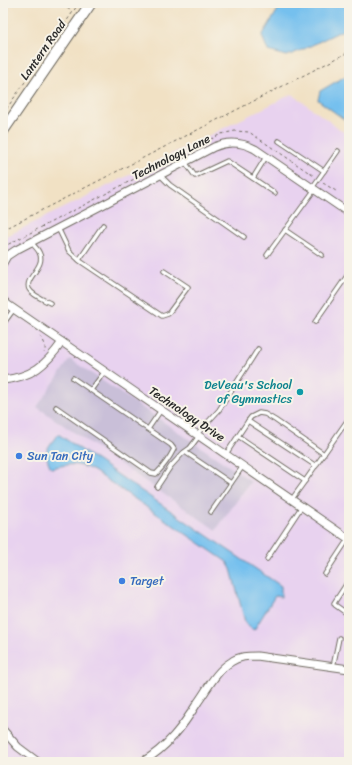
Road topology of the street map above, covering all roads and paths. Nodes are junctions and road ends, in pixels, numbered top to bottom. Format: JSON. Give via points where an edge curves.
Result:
{"nodes":[{"id":1,"x":64,"y":3,"type":"edge"},
{"id":2,"x":79,"y":3,"type":"edge"},
{"id":3,"x":91,"y":3,"type":"edge"},
{"id":4,"x":73,"y":12,"type":"junction"},
{"id":5,"x":349,"y":52,"type":"edge"},
{"id":6,"x":3,"y":114,"type":"edge"},
{"id":7,"x":3,"y":131,"type":"edge"},
{"id":8,"x":279,"y":141,"type":"dead end"},
{"id":9,"x":338,"y":151,"type":"dead end"},
{"id":10,"x":266,"y":156,"type":"junction"},
{"id":11,"x":185,"y":162,"type":"junction"},
{"id":12,"x":324,"y":171,"type":"junction"},
{"id":13,"x":160,"y":175,"type":"junction"},
{"id":14,"x":253,"y":178,"type":"junction"},
{"id":15,"x":318,"y":179,"type":"junction"},
{"id":16,"x":313,"y":189,"type":"junction"},
{"id":17,"x":336,"y":191,"type":"dead end"},
{"id":18,"x":275,"y":193,"type":"dead end"},
{"id":19,"x":349,"y":213,"type":"edge"},
{"id":20,"x":103,"y":226,"type":"dead end"},
{"id":21,"x":58,"y":228,"type":"junction"},
{"id":22,"x":3,"y":230,"type":"edge"},
{"id":23,"x":285,"y":230,"type":"junction"},
{"id":24,"x":244,"y":237,"type":"dead end"},
{"id":25,"x":31,"y":242,"type":"junction"},
{"id":26,"x":3,"y":247,"type":"edge"},
{"id":27,"x":267,"y":255,"type":"dead end"},
{"id":28,"x":322,"y":255,"type":"dead end"},
{"id":29,"x":79,"y":260,"type":"junction"},
{"id":30,"x":3,"y":263,"type":"edge"},
{"id":31,"x":164,"y":271,"type":"dead end"},
{"id":32,"x":349,"y":273,"type":"edge"},
{"id":33,"x":3,"y":300,"type":"edge"},
{"id":34,"x":50,"y":303,"type":"dead end"},
{"id":35,"x":13,"y":308,"type":"junction"},
{"id":36,"x":315,"y":322,"type":"dead end"},
{"id":37,"x":3,"y":324,"type":"edge"},
{"id":38,"x":3,"y":331,"type":"edge"},
{"id":39,"x":38,"y":334,"type":"dead end"},
{"id":40,"x":3,"y":337,"type":"edge"},
{"id":41,"x":62,"y":342,"type":"junction"},
{"id":42,"x":258,"y":349,"type":"dead end"},
{"id":43,"x":43,"y":356,"type":"dead end"},
{"id":44,"x":105,"y":371,"type":"junction"},
{"id":45,"x":73,"y":378,"type":"dead end"},
{"id":46,"x":3,"y":380,"type":"edge"},
{"id":47,"x":91,"y":390,"type":"junction"},
{"id":48,"x":56,"y":407,"type":"dead end"},
{"id":49,"x":161,"y":410,"type":"junction"},
{"id":50,"x":250,"y":419,"type":"junction"},
{"id":51,"x":348,"y":421,"type":"edge"},
{"id":52,"x":148,"y":429,"type":"junction"},
{"id":53,"x":198,"y":435,"type":"junction"},
{"id":54,"x":238,"y":436,"type":"junction"},
{"id":55,"x":186,"y":452,"type":"junction"},
{"id":56,"x":226,"y":454,"type":"junction"},
{"id":57,"x":324,"y":454,"type":"junction"},
{"id":58,"x":243,"y":466,"type":"junction"},
{"id":59,"x":316,"y":466,"type":"junction"},
{"id":60,"x":305,"y":481,"type":"junction"},
{"id":61,"x":231,"y":483,"type":"junction"},
{"id":62,"x":157,"y":487,"type":"dead end"},
{"id":63,"x":292,"y":499,"type":"junction"},
{"id":64,"x":302,"y":506,"type":"junction"},
{"id":65,"x":211,"y":512,"type":"dead end"},
{"id":66,"x":349,"y":538,"type":"edge"},
{"id":67,"x":266,"y":559,"type":"dead end"},
{"id":68,"x":325,"y":574,"type":"dead end"},
{"id":69,"x":349,"y":580,"type":"edge"},
{"id":70,"x":349,"y":615,"type":"edge"},
{"id":71,"x":339,"y":638,"type":"dead end"},
{"id":72,"x":333,"y":667,"type":"junction"},
{"id":73,"x":349,"y":670,"type":"edge"},
{"id":74,"x":3,"y":730,"type":"edge"},
{"id":75,"x":38,"y":762,"type":"edge"},
{"id":76,"x":142,"y":762,"type":"edge"}],
"edges":[{"from":1,"to":4,"type":"path"},
{"from":2,"to":4,"type":"path"},
{"from":3,"to":7,"type":"street","name":"Lantern Road"},
{"from":4,"to":6,"type":"path"},
{"from":5,"to":22,"type":"path"},
{"from":8,"to":12,"type":"lane"},
{"from":9,"to":12,"type":"lane"},
{"from":10,"to":11,"type":"street","name":"Technology Lane","via":[[246,145],[228,143]]},
{"from":10,"to":14,"type":"lane"},
{"from":10,"to":16,"type":"street","name":"Technology Lane"},
{"from":11,"to":13,"type":"street","name":"Technology Lane"},
{"from":11,"to":14,"type":"lane","via":[[195,176],[227,161]]},
{"from":12,"to":15,"type":"lane"},
{"from":13,"to":21,"type":"street","name":"Technology Lane"},
{"from":13,"to":24,"type":"lane","via":[[170,185]]},
{"from":14,"to":18,"type":"lane"},
{"from":15,"to":16,"type":"lane"},
{"from":15,"to":17,"type":"path"},
{"from":15,"to":26,"type":"path","via":[[249,132],[221,134]]},
{"from":16,"to":19,"type":"street","name":"Technology Lane"},
{"from":16,"to":23,"type":"lane"},
{"from":20,"to":29,"type":"lane"},
{"from":21,"to":25,"type":"street","name":"Technology Lane"},
{"from":21,"to":29,"type":"lane","via":[[69,251]]},
{"from":23,"to":27,"type":"lane"},
{"from":23,"to":28,"type":"lane"},
{"from":25,"to":30,"type":"street","name":"Technology Lane","via":[[7,256]]},
{"from":25,"to":34,"type":"lane","via":[[41,259],[28,284],[29,289]]},
{"from":29,"to":31,"type":"lane","via":[[162,316],[168,314],[188,287]]},
{"from":32,"to":36,"type":"lane"},
{"from":33,"to":35,"type":"street"},
{"from":35,"to":37,"type":"lane"},
{"from":35,"to":41,"type":"street","name":"Technology Drive"},
{"from":38,"to":40,"type":"lane"},
{"from":39,"to":43,"type":"path","via":[[45,342]]},
{"from":41,"to":44,"type":"street","name":"Technology Drive"},
{"from":41,"to":46,"type":"street","via":[[48,361],[37,370],[21,377]]},
{"from":42,"to":53,"type":"lane","via":[[219,410]]},
{"from":44,"to":47,"type":"lane"},
{"from":44,"to":49,"type":"street","name":"Technology Drive"},
{"from":45,"to":47,"type":"lane"},
{"from":47,"to":52,"type":"lane"},
{"from":48,"to":52,"type":"lane","via":[[156,474],[174,449]]},
{"from":49,"to":52,"type":"lane"},
{"from":49,"to":53,"type":"street","name":"Technology Drive"},
{"from":50,"to":54,"type":"lane"},
{"from":50,"to":57,"type":"lane","via":[[259,413],[265,414]]},
{"from":50,"to":59,"type":"lane"},
{"from":51,"to":57,"type":"lane"},
{"from":53,"to":55,"type":"lane"},
{"from":53,"to":56,"type":"street","name":"Technology Drive"},
{"from":54,"to":56,"type":"lane"},
{"from":54,"to":60,"type":"lane"},
{"from":55,"to":61,"type":"lane"},
{"from":55,"to":62,"type":"lane"},
{"from":56,"to":58,"type":"street","name":"Technology Drive"},
{"from":57,"to":59,"type":"lane"},
{"from":58,"to":61,"type":"lane"},
{"from":58,"to":63,"type":"street","name":"Technology Drive"},
{"from":59,"to":60,"type":"lane"},
{"from":60,"to":63,"type":"lane"},
{"from":61,"to":65,"type":"lane"},
{"from":63,"to":64,"type":"street","name":"Technology Drive"},
{"from":64,"to":66,"type":"street","name":"Technology Drive"},
{"from":64,"to":67,"type":"lane"},
{"from":66,"to":68,"type":"lane"},
{"from":69,"to":70,"type":"lane","via":[[334,603]]},
{"from":71,"to":72,"type":"lane"},
{"from":72,"to":73,"type":"street"},
{"from":72,"to":76,"type":"street","via":[[253,656],[240,657],[225,666],[173,738]]},
{"from":74,"to":75,"type":"street","via":[[18,747]]}]}
